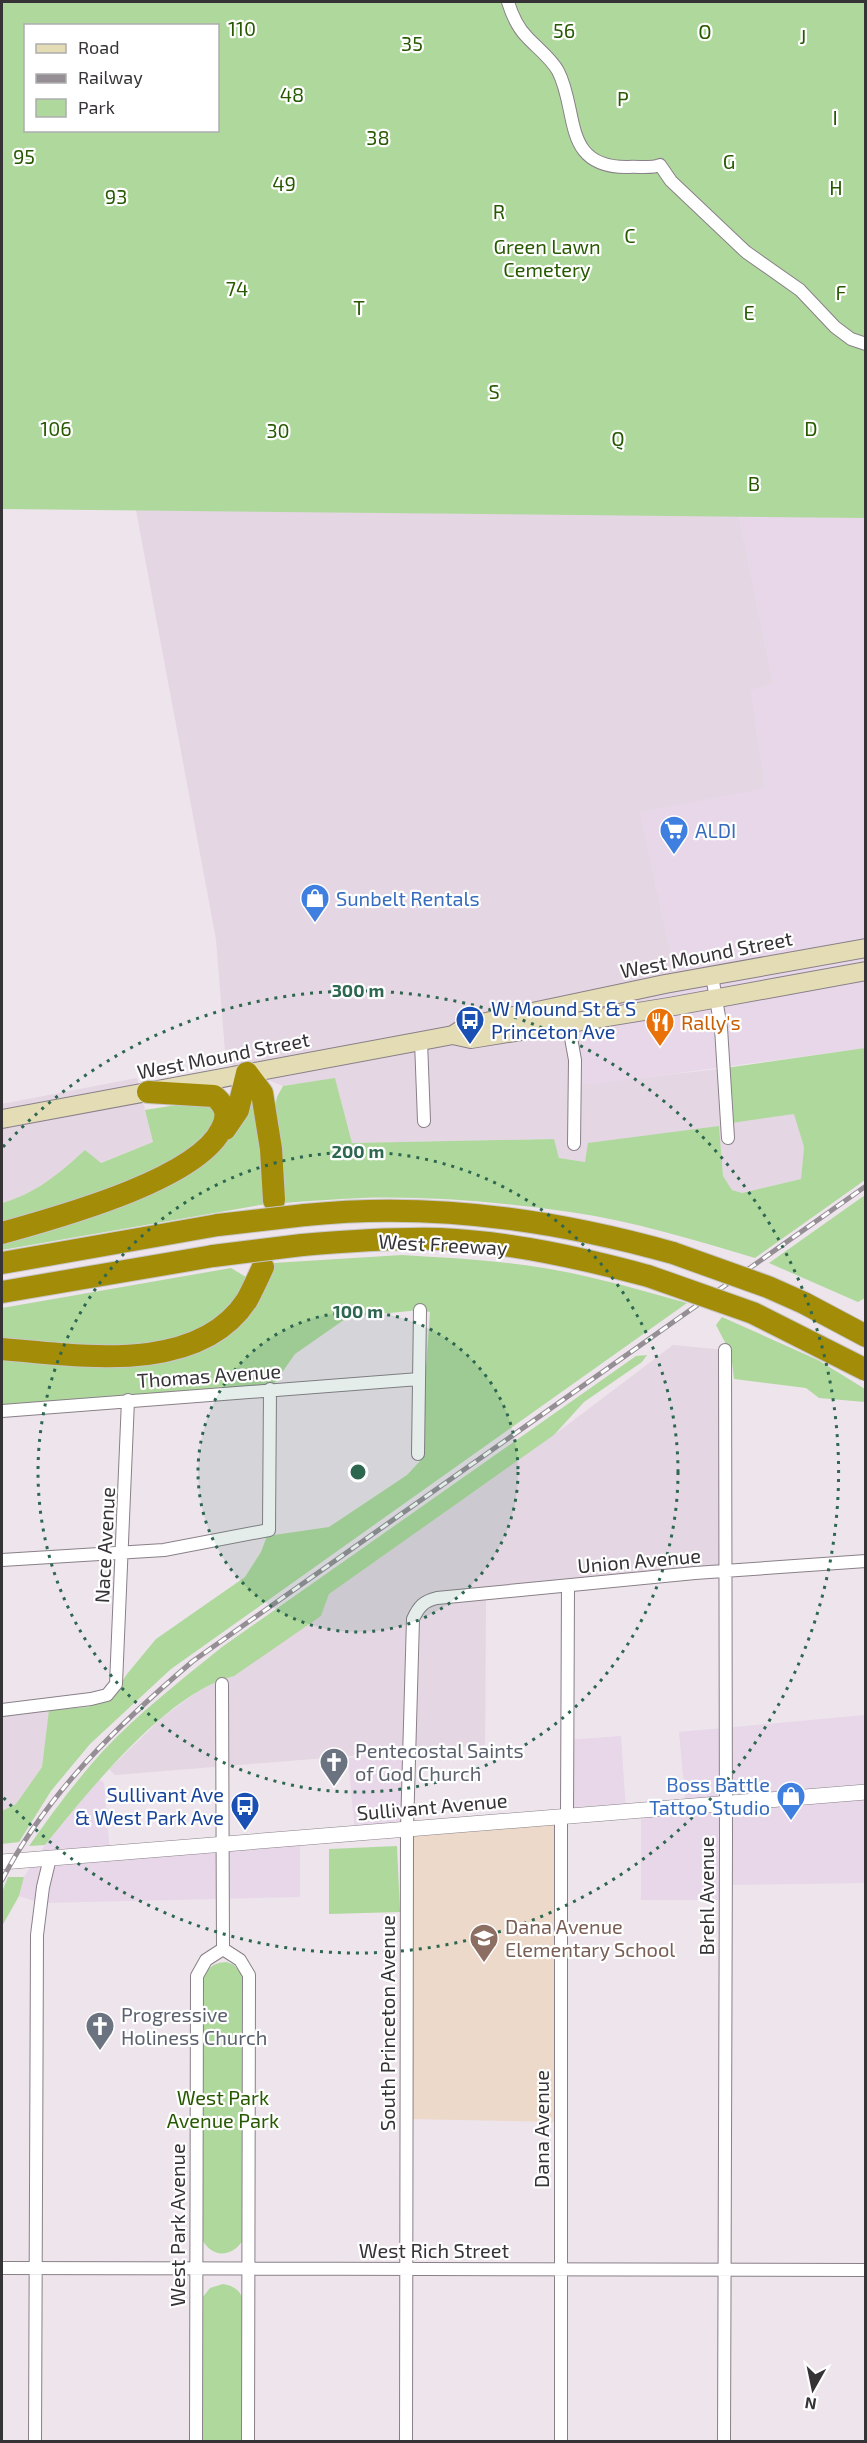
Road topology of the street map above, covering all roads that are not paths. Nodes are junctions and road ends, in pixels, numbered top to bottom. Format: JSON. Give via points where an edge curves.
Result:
{"nodes":[{"id":1,"x":508,"y":2,"type":"edge"},
{"id":2,"x":866,"y":344,"type":"edge"},
{"id":3,"x":866,"y":948,"type":"edge"},
{"id":4,"x":866,"y":971,"type":"edge"},
{"id":5,"x":712,"y":976,"type":"junction"},
{"id":6,"x":716,"y":998,"type":"junction"},
{"id":7,"x":566,"y":1014,"type":"junction"},
{"id":8,"x":422,"y":1041,"type":"junction"},
{"id":9,"x":247,"y":1073,"type":"junction"},
{"id":10,"x":148,"y":1092,"type":"junction"},
{"id":11,"x":2,"y":1119,"type":"edge"},
{"id":12,"x":424,"y":1121,"type":"dead end"},
{"id":13,"x":220,"y":1133,"type":"junction"},
{"id":14,"x":728,"y":1138,"type":"dead end"},
{"id":15,"x":574,"y":1143,"type":"dead end"},
{"id":16,"x":274,"y":1200,"type":"dead end"},
{"id":17,"x":2,"y":1233,"type":"edge"},
{"id":18,"x":2,"y":1263,"type":"edge"},
{"id":19,"x":263,"y":1267,"type":"dead end"},
{"id":20,"x":2,"y":1292,"type":"edge"},
{"id":21,"x":804,"y":1304,"type":"junction"},
{"id":22,"x":420,"y":1311,"type":"dead end"},
{"id":23,"x":866,"y":1320,"type":"edge"},
{"id":24,"x":866,"y":1336,"type":"edge"},
{"id":25,"x":2,"y":1349,"type":"edge"},
{"id":26,"x":724,"y":1350,"type":"dead end"},
{"id":27,"x":866,"y":1370,"type":"edge"},
{"id":28,"x":419,"y":1379,"type":"junction"},
{"id":29,"x":270,"y":1389,"type":"junction"},
{"id":30,"x":128,"y":1400,"type":"junction"},
{"id":31,"x":2,"y":1412,"type":"edge"},
{"id":32,"x":418,"y":1454,"type":"dead end"},
{"id":33,"x":123,"y":1552,"type":"junction"},
{"id":34,"x":2,"y":1560,"type":"edge"},
{"id":35,"x":866,"y":1561,"type":"edge"},
{"id":36,"x":724,"y":1572,"type":"junction"},
{"id":37,"x":568,"y":1586,"type":"junction"},
{"id":38,"x":419,"y":1606,"type":"joint"},
{"id":39,"x":222,"y":1684,"type":"dead end"},
{"id":40,"x":2,"y":1710,"type":"edge"},
{"id":41,"x":866,"y":1792,"type":"edge"},
{"id":42,"x":725,"y":1804,"type":"junction"},
{"id":43,"x":564,"y":1817,"type":"junction"},
{"id":44,"x":407,"y":1829,"type":"junction"},
{"id":45,"x":223,"y":1844,"type":"junction"},
{"id":46,"x":50,"y":1858,"type":"junction"},
{"id":47,"x":2,"y":1862,"type":"edge"},
{"id":48,"x":223,"y":1948,"type":"junction"},
{"id":49,"x":2,"y":2268,"type":"edge"},
{"id":50,"x":36,"y":2268,"type":"junction"},
{"id":51,"x":196,"y":2268,"type":"junction"},
{"id":52,"x":249,"y":2269,"type":"junction"},
{"id":53,"x":406,"y":2269,"type":"junction"},
{"id":54,"x":561,"y":2270,"type":"junction"},
{"id":55,"x":724,"y":2270,"type":"junction"},
{"id":56,"x":866,"y":2270,"type":"edge"},
{"id":57,"x":35,"y":2442,"type":"edge"},
{"id":58,"x":195,"y":2442,"type":"edge"},
{"id":59,"x":249,"y":2442,"type":"edge"},
{"id":60,"x":406,"y":2442,"type":"edge"},
{"id":61,"x":561,"y":2442,"type":"edge"},
{"id":62,"x":724,"y":2442,"type":"edge"}],
"edges":[{"from":1,"to":2,"type":"street","via":[[525,36],[557,70],[577,143],[587,154],[617,167],[660,165],[671,181],[759,263],[800,290],[850,339]]},
{"from":3,"to":5,"type":"main road","name":"West Mound Street"},
{"from":4,"to":6,"type":"main road","name":"West Mound Street"},
{"from":5,"to":6,"type":"street"},
{"from":5,"to":7,"type":"main road","name":"West Mound Street"},
{"from":6,"to":7,"type":"main road","name":"West Mound Street"},
{"from":6,"to":14,"type":"street"},
{"from":7,"to":8,"type":"main road","name":"West Mound Street","via":[[471,1039],[453,1035]]},
{"from":7,"to":15,"type":"street","via":[[574,1060]]},
{"from":8,"to":9,"type":"main road","name":"West Mound Street"},
{"from":8,"to":12,"type":"street"},
{"from":9,"to":10,"type":"main road","name":"West Mound Street"},
{"from":9,"to":13,"type":"highway","via":[[238,1110]]},
{"from":9,"to":16,"type":"highway","via":[[262,1093]]},
{"from":10,"to":11,"type":"main road","name":"West Mound Street"},
{"from":10,"to":13,"type":"highway","via":[[214,1096],[226,1112]]},
{"from":13,"to":17,"type":"highway","via":[[188,1162],[147,1184],[105,1202]]},
{"from":18,"to":21,"type":"highway","name":"West Freeway","bridge":true,"via":[[218,1225],[305,1215],[413,1211],[492,1216],[578,1229],[673,1253]]},
{"from":19,"to":25,"type":"highway","via":[[233,1317],[205,1336],[176,1348],[120,1357]]},
{"from":20,"to":27,"type":"highway","name":"West Freeway","bridge":true,"via":[[302,1245],[442,1239],[520,1248],[648,1276],[753,1313]]},
{"from":21,"to":23,"type":"highway","via":[[830,1302]]},
{"from":21,"to":24,"type":"highway","name":"West Freeway"},
{"from":22,"to":28,"type":"street"},
{"from":26,"to":36,"type":"street","name":"Brehl Avenue"},
{"from":28,"to":29,"type":"street","name":"Thomas Avenue"},
{"from":28,"to":32,"type":"street"},
{"from":29,"to":30,"type":"street","name":"Thomas Avenue"},
{"from":29,"to":33,"type":"street","via":[[269,1530],[164,1550]]},
{"from":30,"to":31,"type":"street","name":"Thomas Avenue"},
{"from":30,"to":33,"type":"street","name":"Nace Avenue"},
{"from":33,"to":34,"type":"street"},
{"from":33,"to":40,"type":"street","name":"Nace Avenue","via":[[117,1677],[112,1690],[91,1700]]},
{"from":35,"to":36,"type":"street","name":"Union Avenue"},
{"from":36,"to":37,"type":"street","name":"Union Avenue"},
{"from":36,"to":42,"type":"street","name":"Brehl Avenue"},
{"from":37,"to":38,"type":"street","name":"Union Avenue","via":[[437,1598]]},
{"from":37,"to":43,"type":"street","name":"Dana Avenue"},
{"from":38,"to":44,"type":"street","name":"South Princeton Avenue","via":[[413,1618]]},
{"from":39,"to":45,"type":"street"},
{"from":41,"to":42,"type":"street","name":"Sullivant Avenue"},
{"from":42,"to":43,"type":"street","name":"Sullivant Avenue"},
{"from":42,"to":55,"type":"street","name":"Brehl Avenue"},
{"from":43,"to":44,"type":"street","name":"Sullivant Avenue"},
{"from":43,"to":54,"type":"street","name":"Dana Avenue"},
{"from":44,"to":45,"type":"street","name":"Sullivant Avenue"},
{"from":44,"to":53,"type":"street","name":"South Princeton Avenue"},
{"from":45,"to":46,"type":"street","name":"Sullivant Avenue"},
{"from":45,"to":48,"type":"street"},
{"from":46,"to":47,"type":"street","name":"Sullivant Avenue"},
{"from":46,"to":50,"type":"street","via":[[37,1935]]},
{"from":48,"to":51,"type":"street","name":"West Park Avenue","via":[[206,1960],[197,1976]]},
{"from":48,"to":52,"type":"street","via":[[240,1960],[249,1975]]},
{"from":49,"to":50,"type":"street","name":"West Rich Street"},
{"from":50,"to":51,"type":"street","name":"West Rich Street"},
{"from":50,"to":57,"type":"street"},
{"from":51,"to":52,"type":"street","name":"West Rich Street"},
{"from":51,"to":58,"type":"street","name":"West Park Avenue"},
{"from":52,"to":53,"type":"street","name":"West Rich Street"},
{"from":52,"to":59,"type":"street"},
{"from":53,"to":54,"type":"street","name":"West Rich Street"},
{"from":53,"to":60,"type":"street","name":"South Princeton Avenue"},
{"from":54,"to":55,"type":"street","name":"West Rich Street"},
{"from":54,"to":61,"type":"street","name":"Dana Avenue"},
{"from":55,"to":56,"type":"street","name":"West Rich Street"},
{"from":55,"to":62,"type":"street","name":"Brehl Avenue"}]}
